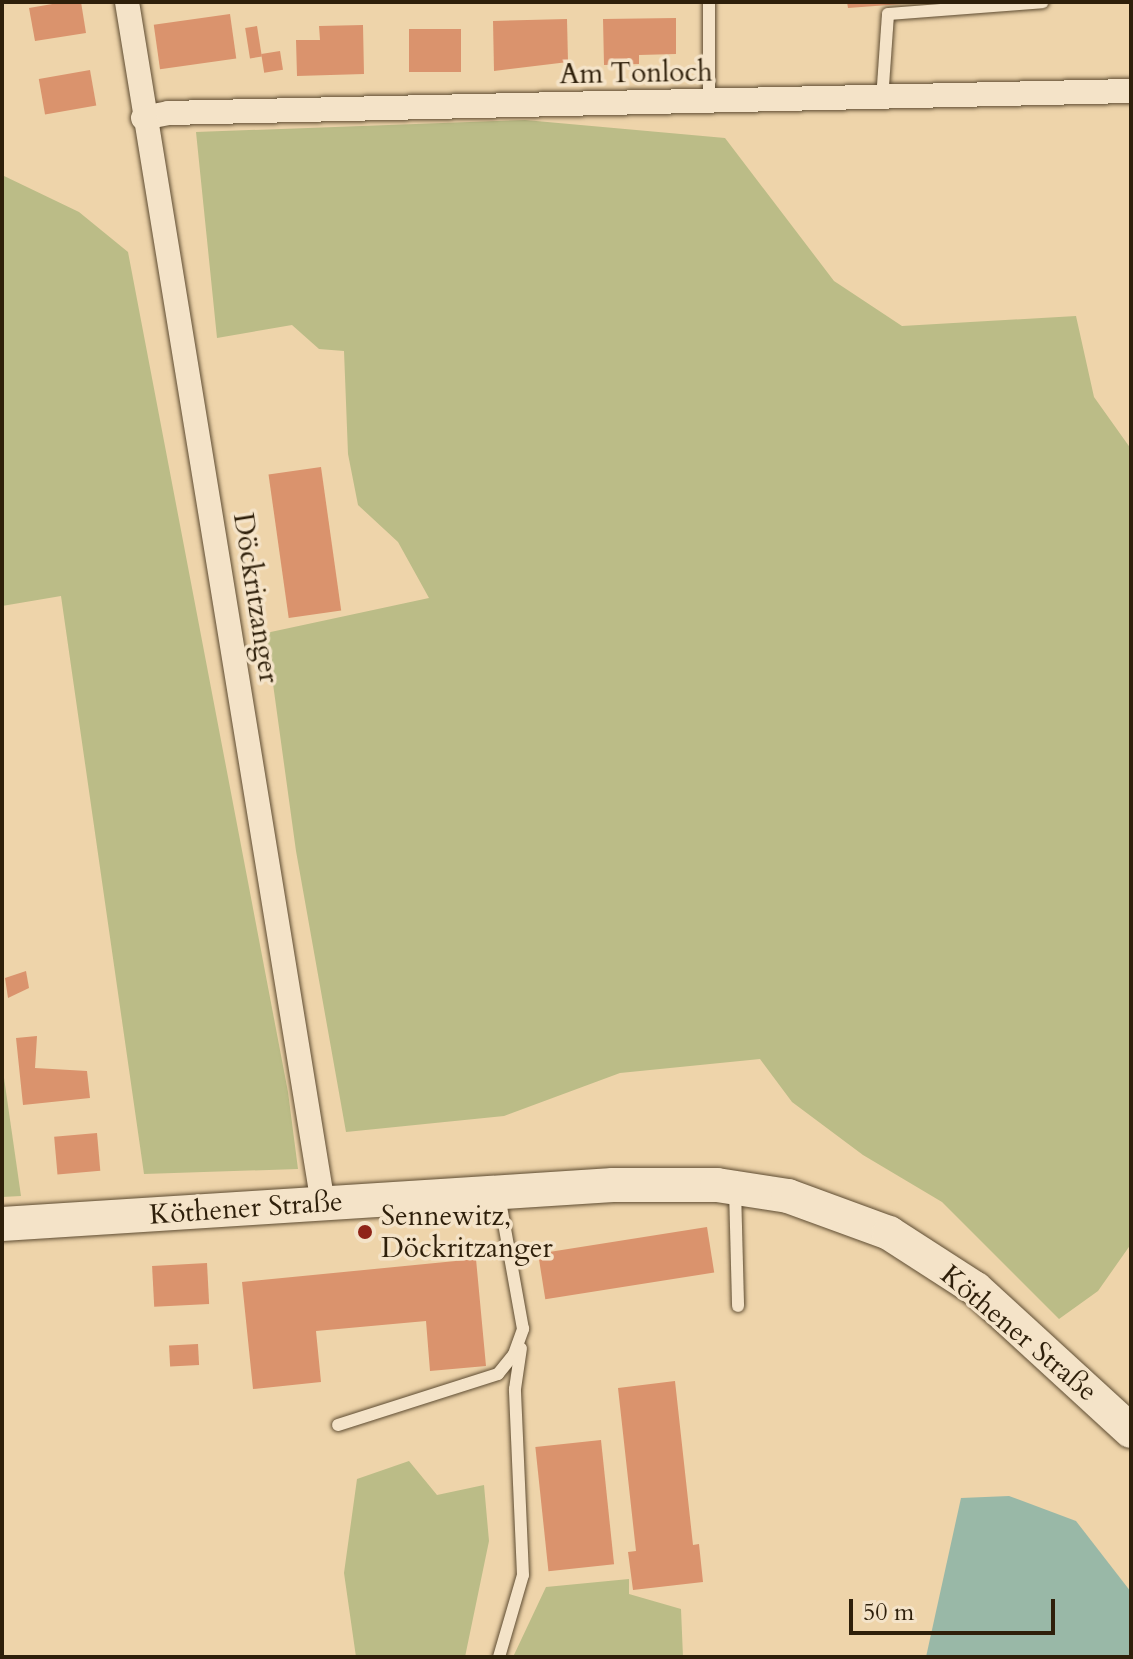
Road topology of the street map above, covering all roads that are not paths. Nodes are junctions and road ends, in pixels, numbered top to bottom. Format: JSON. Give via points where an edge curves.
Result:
{"nodes":[{"id":1,"x":127,"y":2,"type":"edge"},
{"id":2,"x":709,"y":2,"type":"edge"},
{"id":3,"x":1043,"y":2,"type":"edge"},
{"id":4,"x":1131,"y":91,"type":"edge"},
{"id":5,"x":882,"y":100,"type":"junction"},
{"id":6,"x":709,"y":101,"type":"junction"},
{"id":7,"x":143,"y":118,"type":"junction"},
{"id":8,"x":735,"y":1188,"type":"junction"},
{"id":9,"x":498,"y":1193,"type":"junction"},
{"id":10,"x":323,"y":1204,"type":"junction"},
{"id":11,"x":2,"y":1224,"type":"edge"},
{"id":12,"x":738,"y":1306,"type":"dead end"},
{"id":13,"x":523,"y":1329,"type":"junction"},
{"id":14,"x":338,"y":1425,"type":"dead end"},
{"id":15,"x":1131,"y":1431,"type":"edge"},
{"id":16,"x":499,"y":1657,"type":"edge"}],
"edges":[{"from":1,"to":7,"type":"street","name":"Döckritzanger"},
{"from":2,"to":6,"type":"lane"},
{"from":3,"to":5,"type":"lane","via":[[888,14]]},
{"from":4,"to":5,"type":"street","name":"Am Tonloch"},
{"from":5,"to":6,"type":"street","name":"Am Tonloch"},
{"from":6,"to":7,"type":"street","name":"Am Tonloch","via":[[168,113]]},
{"from":7,"to":10,"type":"street","name":"Döckritzanger"},
{"from":8,"to":9,"type":"main road","name":"Köthener Straße","via":[[613,1185]]},
{"from":8,"to":12,"type":"lane"},
{"from":8,"to":15,"type":"main road","name":"Köthener Straße","via":[[788,1196],[889,1233],[976,1289]]},
{"from":9,"to":10,"type":"main road","name":"Köthener Straße"},
{"from":9,"to":13,"type":"lane"},
{"from":10,"to":11,"type":"main road","name":"Köthener Straße"},
{"from":13,"to":14,"type":"lane","via":[[514,1354],[498,1374]]},
{"from":13,"to":16,"type":"lane","via":[[515,1389],[523,1575]]}]}
